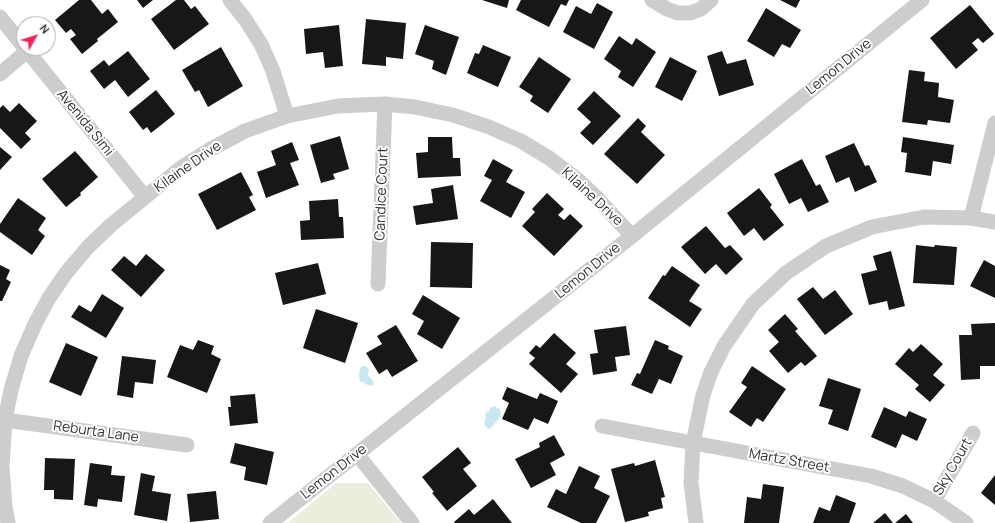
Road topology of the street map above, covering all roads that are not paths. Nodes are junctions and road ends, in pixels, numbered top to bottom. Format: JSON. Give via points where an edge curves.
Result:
{"nodes":[{"id":1,"x":230,"y":0,"type":"edge"},
{"id":2,"x":652,"y":0,"type":"edge"},
{"id":3,"x":711,"y":0,"type":"edge"},
{"id":4,"x":922,"y":0,"type":"edge"},
{"id":5,"x":0,"y":17,"type":"edge"},
{"id":6,"x":16,"y":37,"type":"edge"},
{"id":7,"x":18,"y":56,"type":"edge"},
{"id":8,"x":31,"y":56,"type":"edge"},
{"id":9,"x":0,"y":74,"type":"edge"},
{"id":10,"x":385,"y":104,"type":"junction"},
{"id":11,"x":287,"y":116,"type":"junction"},
{"id":12,"x":995,"y":123,"type":"edge"},
{"id":13,"x":146,"y":197,"type":"junction"},
{"id":14,"x":971,"y":218,"type":"junction"},
{"id":15,"x":995,"y":222,"type":"edge"},
{"id":16,"x":632,"y":236,"type":"junction"},
{"id":17,"x":378,"y":284,"type":"dead end"},
{"id":18,"x":5,"y":420,"type":"junction"},
{"id":19,"x":602,"y":426,"type":"dead end"},
{"id":20,"x":972,"y":433,"type":"dead end"},
{"id":21,"x":693,"y":443,"type":"junction"},
{"id":22,"x":187,"y":445,"type":"dead end"},
{"id":23,"x":357,"y":454,"type":"junction"},
{"id":24,"x":934,"y":501,"type":"junction"},
{"id":25,"x":8,"y":523,"type":"edge"},
{"id":26,"x":270,"y":523,"type":"edge"},
{"id":27,"x":412,"y":523,"type":"edge"},
{"id":28,"x":696,"y":523,"type":"edge"},
{"id":29,"x":966,"y":523,"type":"edge"}],
"edges":[{"from":1,"to":11,"type":"street","via":[[261,44]]},
{"from":2,"to":3,"type":"street","via":[[678,13],[690,13],[701,9]]},
{"from":4,"to":16,"type":"street","name":"Lemon Drive"},
{"from":5,"to":6,"type":"street","name":"Avenida Simi"},
{"from":7,"to":9,"type":"street"},
{"from":8,"to":13,"type":"street","name":"Avenida Simi"},
{"from":10,"to":11,"type":"street","name":"Kilaine Drive","via":[[338,106]]},
{"from":10,"to":16,"type":"street","name":"Kilaine Drive","via":[[453,115],[521,141],[578,180]]},
{"from":10,"to":17,"type":"street","name":"Candice Court"},
{"from":11,"to":13,"type":"street","name":"Kilaine Drive","via":[[245,131],[209,150],[182,167]]},
{"from":12,"to":14,"type":"street"},
{"from":13,"to":18,"type":"street","name":"Kilaine Drive","via":[[88,247],[49,298],[21,356]]},
{"from":14,"to":15,"type":"street"},
{"from":14,"to":21,"type":"street","via":[[924,217],[872,227],[826,246],[786,273],[753,304],[724,346],[703,395]]},
{"from":16,"to":23,"type":"street","name":"Lemon Drive"},
{"from":18,"to":22,"type":"street","name":"Reburta Lane"},
{"from":18,"to":25,"type":"street","name":"Kilaine Drive","via":[[2,466]]},
{"from":19,"to":21,"type":"street","name":"Martz Street"},
{"from":20,"to":24,"type":"street","name":"Sky Court"},
{"from":21,"to":24,"type":"street","name":"Martz Street","via":[[871,476],[903,486]]},
{"from":21,"to":28,"type":"street","via":[[691,483]]},
{"from":23,"to":26,"type":"street","name":"Lemon Drive"},
{"from":23,"to":27,"type":"street"},
{"from":24,"to":29,"type":"street","name":"Martz Street"}]}
